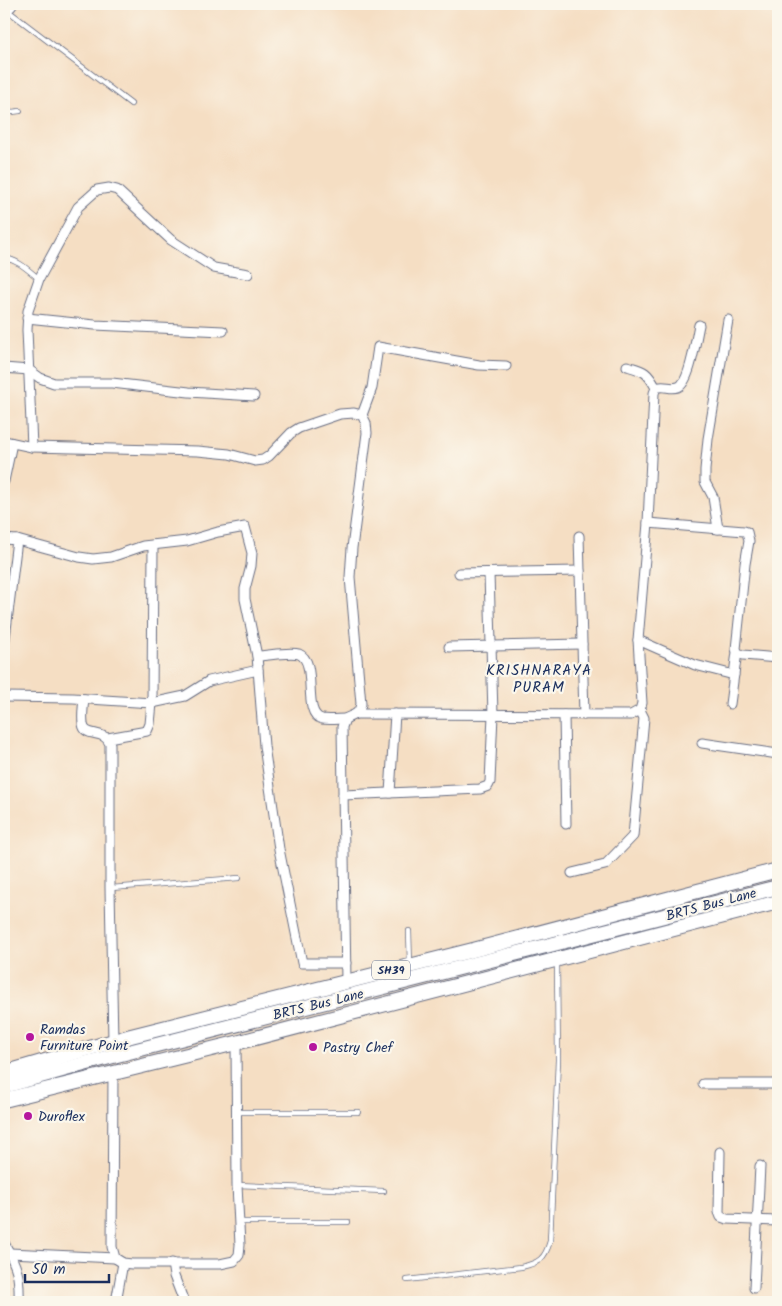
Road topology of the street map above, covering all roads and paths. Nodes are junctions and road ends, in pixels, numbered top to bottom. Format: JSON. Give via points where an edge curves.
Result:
{"nodes":[{"id":1,"x":6,"y":8,"type":"edge"},
{"id":2,"x":131,"y":104,"type":"dead end"},
{"id":3,"x":20,"y":110,"type":"dead end"},
{"id":4,"x":4,"y":113,"type":"edge"},
{"id":5,"x":4,"y":258,"type":"edge"},
{"id":6,"x":248,"y":274,"type":"dead end"},
{"id":7,"x":39,"y":279,"type":"junction"},
{"id":8,"x":28,"y":318,"type":"junction"},
{"id":9,"x":728,"y":320,"type":"dead end"},
{"id":10,"x":699,"y":325,"type":"dead end"},
{"id":11,"x":223,"y":331,"type":"dead end"},
{"id":12,"x":506,"y":366,"type":"dead end"},
{"id":13,"x":627,"y":366,"type":"dead end"},
{"id":14,"x":4,"y":368,"type":"edge"},
{"id":15,"x":29,"y":370,"type":"junction"},
{"id":16,"x":656,"y":388,"type":"junction"},
{"id":17,"x":254,"y":396,"type":"dead end"},
{"id":18,"x":362,"y":415,"type":"junction"},
{"id":19,"x":8,"y":442,"type":"edge"},
{"id":20,"x":32,"y":447,"type":"junction"},
{"id":21,"x":4,"y":481,"type":"edge"},
{"id":22,"x":648,"y":523,"type":"junction"},
{"id":23,"x":718,"y":529,"type":"junction"},
{"id":24,"x":579,"y":536,"type":"dead end"},
{"id":25,"x":4,"y":539,"type":"edge"},
{"id":26,"x":17,"y":540,"type":"junction"},
{"id":27,"x":153,"y":545,"type":"junction"},
{"id":28,"x":580,"y":571,"type":"junction"},
{"id":29,"x":489,"y":573,"type":"junction"},
{"id":30,"x":459,"y":574,"type":"dead end"},
{"id":31,"x":638,"y":640,"type":"junction"},
{"id":32,"x":582,"y":644,"type":"junction"},
{"id":33,"x":4,"y":646,"type":"edge"},
{"id":34,"x":449,"y":646,"type":"dead end"},
{"id":35,"x":491,"y":646,"type":"junction"},
{"id":36,"x":737,"y":652,"type":"junction"},
{"id":37,"x":257,"y":656,"type":"junction"},
{"id":38,"x":778,"y":658,"type":"edge"},
{"id":39,"x":258,"y":670,"type":"junction"},
{"id":40,"x":734,"y":675,"type":"junction"},
{"id":41,"x":4,"y":697,"type":"edge"},
{"id":42,"x":84,"y":699,"type":"junction"},
{"id":43,"x":152,"y":703,"type":"junction"},
{"id":44,"x":730,"y":704,"type":"dead end"},
{"id":45,"x":640,"y":710,"type":"junction"},
{"id":46,"x":357,"y":714,"type":"junction"},
{"id":47,"x":395,"y":714,"type":"junction"},
{"id":48,"x":493,"y":715,"type":"junction"},
{"id":49,"x":564,"y":715,"type":"junction"},
{"id":50,"x":584,"y":715,"type":"junction"},
{"id":51,"x":345,"y":719,"type":"junction"},
{"id":52,"x":108,"y":738,"type":"junction"},
{"id":53,"x":702,"y":743,"type":"dead end"},
{"id":54,"x":778,"y":754,"type":"edge"},
{"id":55,"x":390,"y":793,"type":"junction"},
{"id":56,"x":343,"y":795,"type":"junction"},
{"id":57,"x":566,"y":824,"type":"dead end"},
{"id":58,"x":778,"y":870,"type":"edge"},
{"id":59,"x":572,"y":873,"type":"dead end"},
{"id":60,"x":239,"y":878,"type":"dead end"},
{"id":61,"x":778,"y":886,"type":"edge"},
{"id":62,"x":110,"y":888,"type":"junction"},
{"id":63,"x":778,"y":902,"type":"edge"},
{"id":64,"x":409,"y":930,"type":"dead end"},
{"id":65,"x":557,"y":959,"type":"junction"},
{"id":66,"x":346,"y":963,"type":"junction"},
{"id":67,"x":410,"y":966,"type":"junction"},
{"id":68,"x":346,"y":981,"type":"junction"},
{"id":69,"x":113,"y":1041,"type":"junction"},
{"id":70,"x":236,"y":1043,"type":"junction"},
{"id":71,"x":113,"y":1072,"type":"junction"},
{"id":72,"x":4,"y":1073,"type":"edge"},
{"id":73,"x":703,"y":1084,"type":"dead end"},
{"id":74,"x":778,"y":1084,"type":"edge"},
{"id":75,"x":4,"y":1086,"type":"edge"},
{"id":76,"x":4,"y":1100,"type":"edge"},
{"id":77,"x":237,"y":1112,"type":"junction"},
{"id":78,"x":358,"y":1112,"type":"dead end"},
{"id":79,"x":720,"y":1152,"type":"dead end"},
{"id":80,"x":760,"y":1166,"type":"dead end"},
{"id":81,"x":237,"y":1185,"type":"junction"},
{"id":82,"x":384,"y":1191,"type":"dead end"},
{"id":83,"x":758,"y":1220,"type":"junction"},
{"id":84,"x":778,"y":1221,"type":"edge"},
{"id":85,"x":239,"y":1222,"type":"junction"},
{"id":86,"x":348,"y":1222,"type":"dead end"},
{"id":87,"x":4,"y":1242,"type":"edge"},
{"id":88,"x":10,"y":1253,"type":"junction"},
{"id":89,"x":119,"y":1260,"type":"junction"},
{"id":90,"x":172,"y":1263,"type":"junction"},
{"id":91,"x":407,"y":1280,"type":"dead end"},
{"id":92,"x":754,"y":1288,"type":"dead end"},
{"id":93,"x":19,"y":1302,"type":"edge"},
{"id":94,"x":116,"y":1302,"type":"edge"},
{"id":95,"x":184,"y":1302,"type":"edge"}],
"edges":[{"from":1,"to":2,"type":"lane"},
{"from":3,"to":4,"type":"lane"},
{"from":5,"to":7,"type":"lane","via":[[12,259]]},
{"from":6,"to":7,"type":"street","via":[[214,268],[171,240],[116,190],[108,188],[97,190],[78,207]]},
{"from":7,"to":8,"type":"street"},
{"from":8,"to":11,"type":"street","via":[[95,325]]},
{"from":8,"to":15,"type":"street"},
{"from":9,"to":23,"type":"street","via":[[705,470],[705,482],[713,497]]},
{"from":10,"to":16,"type":"street","via":[[684,382],[680,387]]},
{"from":12,"to":18,"type":"street","via":[[479,365],[378,346],[372,388]]},
{"from":13,"to":16,"type":"street","via":[[644,371]]},
{"from":14,"to":15,"type":"street"},
{"from":15,"to":17,"type":"street","via":[[54,383],[112,383]]},
{"from":15,"to":20,"type":"street"},
{"from":16,"to":22,"type":"street"},
{"from":18,"to":20,"type":"street","via":[[340,414],[299,428],[269,456],[255,461],[198,450]]},
{"from":18,"to":46,"type":"street","via":[[367,433],[350,577],[361,704]]},
{"from":19,"to":20,"type":"street"},
{"from":19,"to":21,"type":"street"},
{"from":22,"to":23,"type":"street"},
{"from":22,"to":31,"type":"street"},
{"from":23,"to":36,"type":"street","via":[[741,531],[749,536]]},
{"from":24,"to":28,"type":"street"},
{"from":25,"to":26,"type":"street"},
{"from":26,"to":27,"type":"street","via":[[93,560]]},
{"from":26,"to":33,"type":"street"},
{"from":27,"to":37,"type":"street","via":[[187,541],[246,527],[252,553],[245,599]]},
{"from":27,"to":43,"type":"street"},
{"from":28,"to":29,"type":"street"},
{"from":28,"to":32,"type":"street"},
{"from":29,"to":30,"type":"street"},
{"from":29,"to":35,"type":"street"},
{"from":31,"to":40,"type":"street","via":[[695,666]]},
{"from":31,"to":45,"type":"street"},
{"from":32,"to":35,"type":"street"},
{"from":32,"to":50,"type":"street"},
{"from":34,"to":35,"type":"street"},
{"from":35,"to":48,"type":"street"},
{"from":36,"to":38,"type":"street"},
{"from":36,"to":40,"type":"street"},
{"from":37,"to":39,"type":"street"},
{"from":37,"to":51,"type":"street","via":[[301,655],[308,671],[312,710],[316,716]]},
{"from":39,"to":43,"type":"street","via":[[210,681],[185,696]]},
{"from":39,"to":66,"type":"street","via":[[264,746],[279,849],[302,963]]},
{"from":40,"to":44,"type":"street"},
{"from":41,"to":42,"type":"street"},
{"from":42,"to":43,"type":"street"},
{"from":42,"to":52,"type":"street","via":[[85,730]]},
{"from":43,"to":52,"type":"street","via":[[147,731]]},
{"from":45,"to":50,"type":"street","via":[[631,715]]},
{"from":45,"to":59,"type":"street","via":[[644,718],[633,836],[605,865]]},
{"from":46,"to":47,"type":"street"},
{"from":46,"to":51,"type":"street"},
{"from":47,"to":48,"type":"street"},
{"from":47,"to":55,"type":"street"},
{"from":48,"to":49,"type":"street"},
{"from":48,"to":55,"type":"street","via":[[488,786]]},
{"from":49,"to":50,"type":"street"},
{"from":49,"to":57,"type":"street"},
{"from":51,"to":56,"type":"street","via":[[342,727]]},
{"from":52,"to":62,"type":"street"},
{"from":53,"to":54,"type":"street"},
{"from":55,"to":56,"type":"street"},
{"from":56,"to":66,"type":"street"},
{"from":58,"to":67,"type":"main road","number":"SH39"},
{"from":60,"to":62,"type":"lane"},
{"from":61,"to":75,"type":"main road","name":"BRTS Bus Lane"},
{"from":62,"to":69,"type":"street"},
{"from":63,"to":65,"type":"main road","number":"SH39"},
{"from":64,"to":67,"type":"lane"},
{"from":65,"to":70,"type":"main road","number":"SH39"},
{"from":65,"to":91,"type":"lane","via":[[558,1060],[548,1250],[536,1264]]},
{"from":66,"to":68,"type":"street"},
{"from":67,"to":68,"type":"main road","number":"SH39"},
{"from":68,"to":69,"type":"main road","number":"SH39"},
{"from":69,"to":72,"type":"main road","number":"SH39"},
{"from":70,"to":71,"type":"main road","number":"SH39"},
{"from":70,"to":77,"type":"street"},
{"from":71,"to":76,"type":"main road","number":"SH39"},
{"from":71,"to":89,"type":"street","via":[[112,1247]]},
{"from":73,"to":74,"type":"street"},
{"from":77,"to":78,"type":"lane"},
{"from":77,"to":81,"type":"street"},
{"from":79,"to":83,"type":"street","via":[[721,1217]]},
{"from":80,"to":83,"type":"street"},
{"from":81,"to":82,"type":"lane"},
{"from":81,"to":85,"type":"street"},
{"from":83,"to":84,"type":"street"},
{"from":83,"to":92,"type":"street"},
{"from":85,"to":86,"type":"lane"},
{"from":85,"to":90,"type":"street","via":[[240,1245],[234,1260],[220,1264]]},
{"from":87,"to":88,"type":"street"},
{"from":88,"to":89,"type":"street"},
{"from":88,"to":93,"type":"street","via":[[20,1282]]},
{"from":89,"to":90,"type":"street"},
{"from":89,"to":94,"type":"street"},
{"from":90,"to":95,"type":"street"}]}
